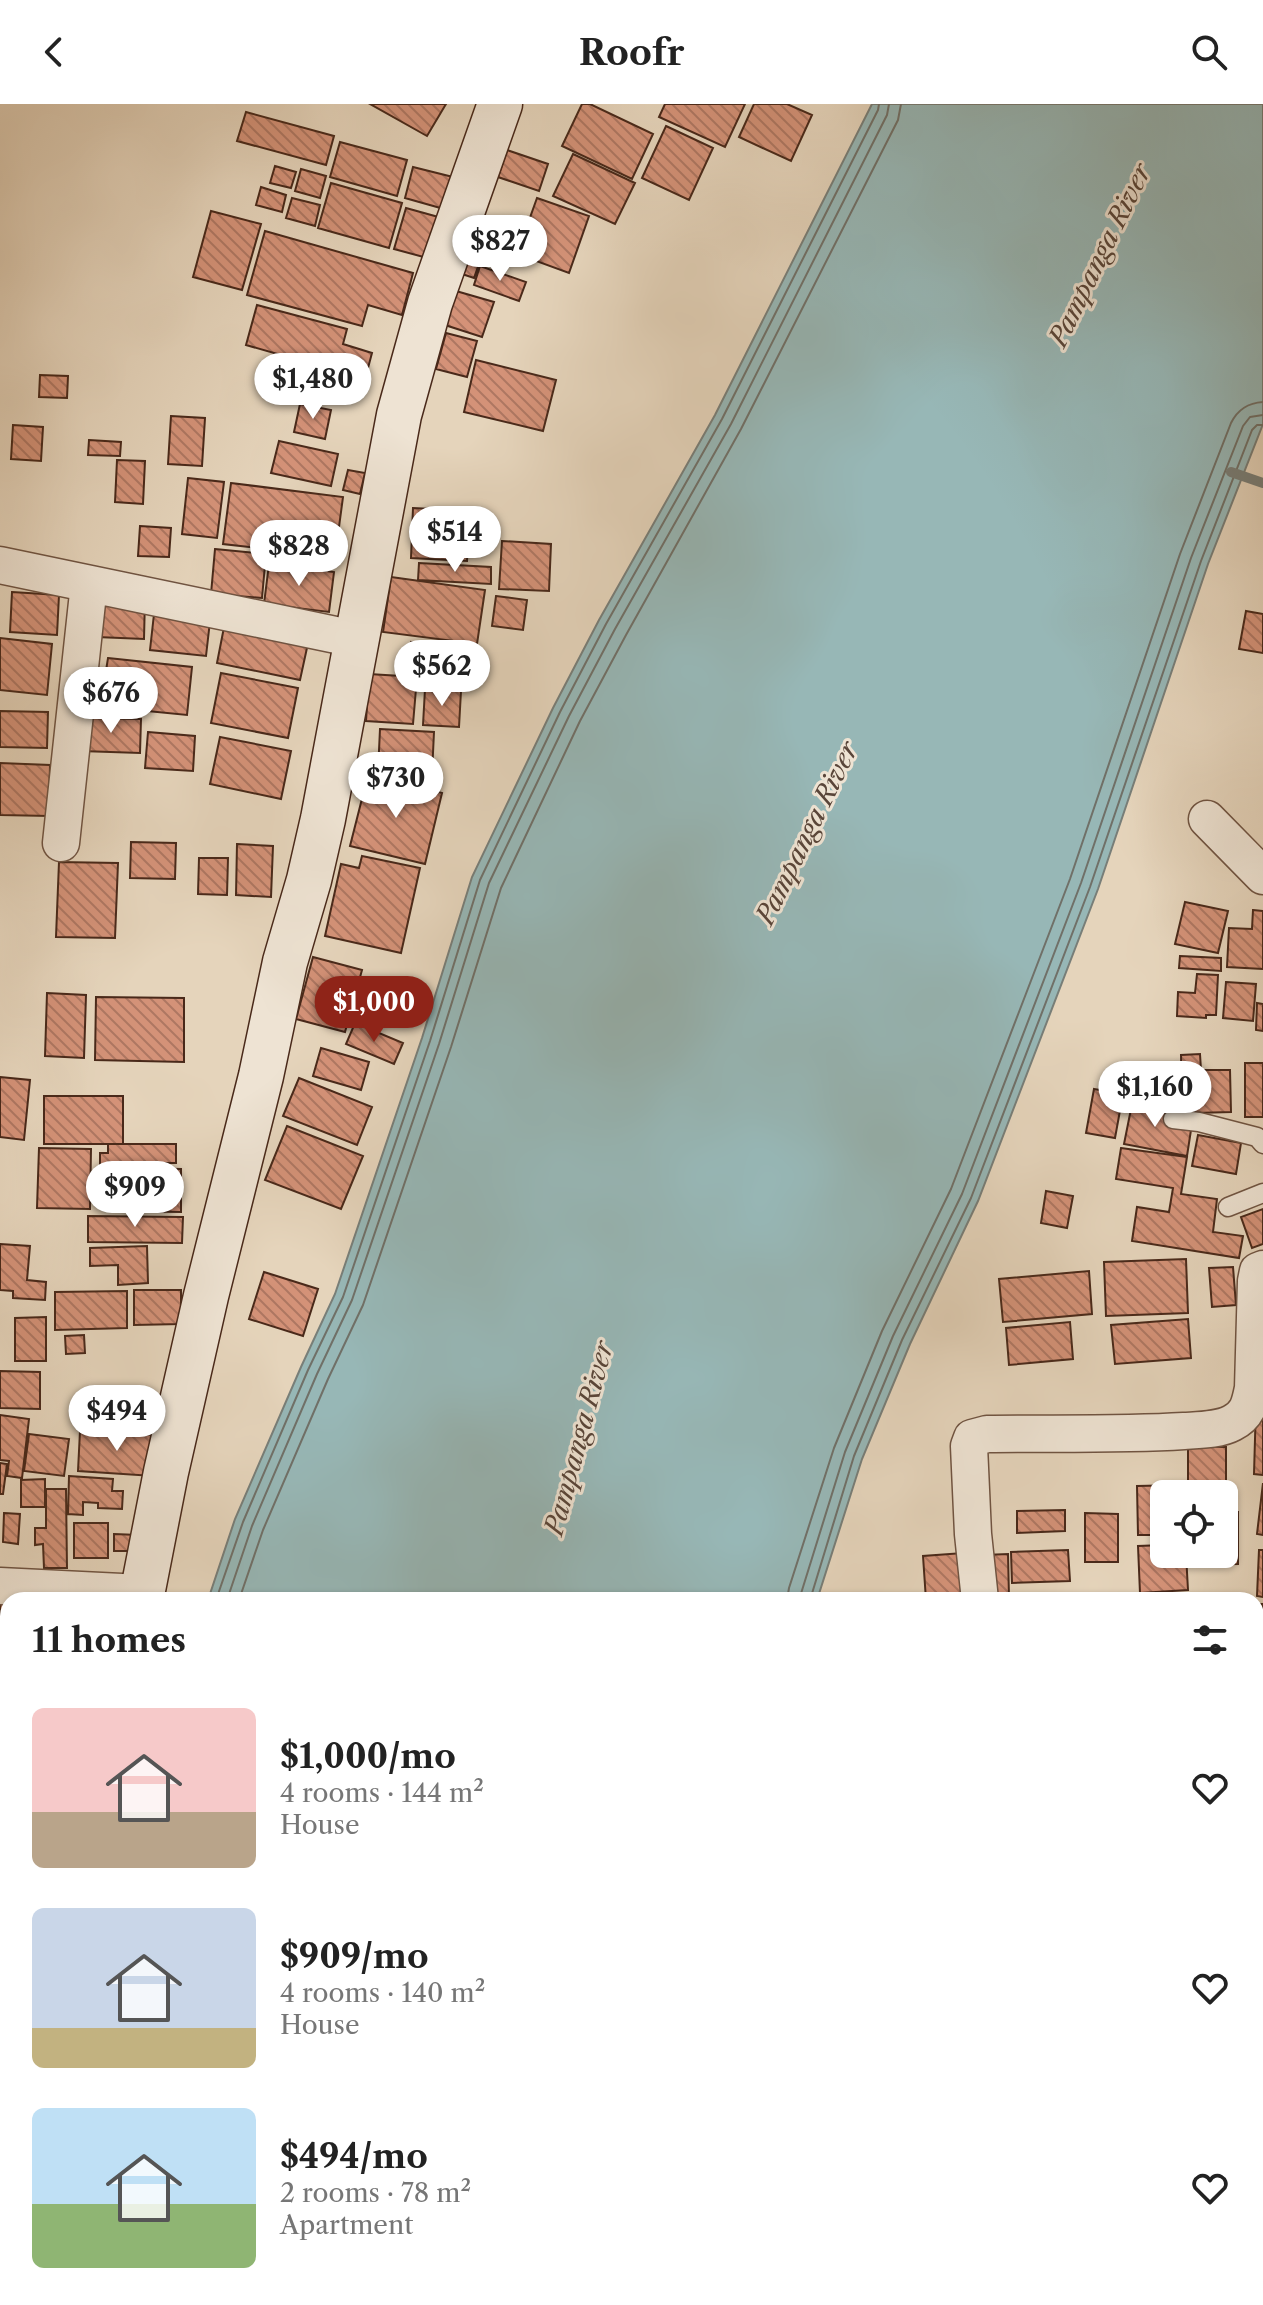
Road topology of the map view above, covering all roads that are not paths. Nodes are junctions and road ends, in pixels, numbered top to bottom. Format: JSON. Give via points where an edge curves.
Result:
{"nodes":[{"id":1,"x":500,"y":104,"type":"edge"},
{"id":2,"x":0,"y":565,"type":"edge"},
{"id":3,"x":89,"y":584,"type":"junction"},
{"id":4,"x":355,"y":639,"type":"junction"},
{"id":5,"x":1207,"y":819,"type":"dead end"},
{"id":6,"x":61,"y":843,"type":"dead end"},
{"id":7,"x":1263,"y":876,"type":"edge"},
{"id":8,"x":1173,"y":1119,"type":"dead end"},
{"id":9,"x":1263,"y":1144,"type":"edge"},
{"id":10,"x":1263,"y":1193,"type":"edge"},
{"id":11,"x":1228,"y":1207,"type":"dead end"},
{"id":12,"x":1263,"y":1269,"type":"edge"},
{"id":13,"x":0,"y":1586,"type":"edge"},
{"id":14,"x":77,"y":1592,"type":"edge"},
{"id":15,"x":142,"y":1592,"type":"edge"},
{"id":16,"x":979,"y":1592,"type":"edge"}],
"edges":[{"from":1,"to":4,"type":"main road","via":[[430,303],[399,415]]},
{"from":2,"to":3,"type":"street"},
{"from":3,"to":4,"type":"street"},
{"from":3,"to":6,"type":"street"},
{"from":4,"to":15,"type":"main road","via":[[319,834],[206,1296]]},
{"from":5,"to":7,"type":"street"},
{"from":8,"to":9,"type":"lane","via":[[1257,1137]]},
{"from":10,"to":11,"type":"lane"},
{"from":12,"to":16,"type":"street","via":[[1256,1281],[1250,1404],[1229,1425],[1162,1432],[987,1434],[970,1440]]},
{"from":13,"to":14,"type":"street"}]}
